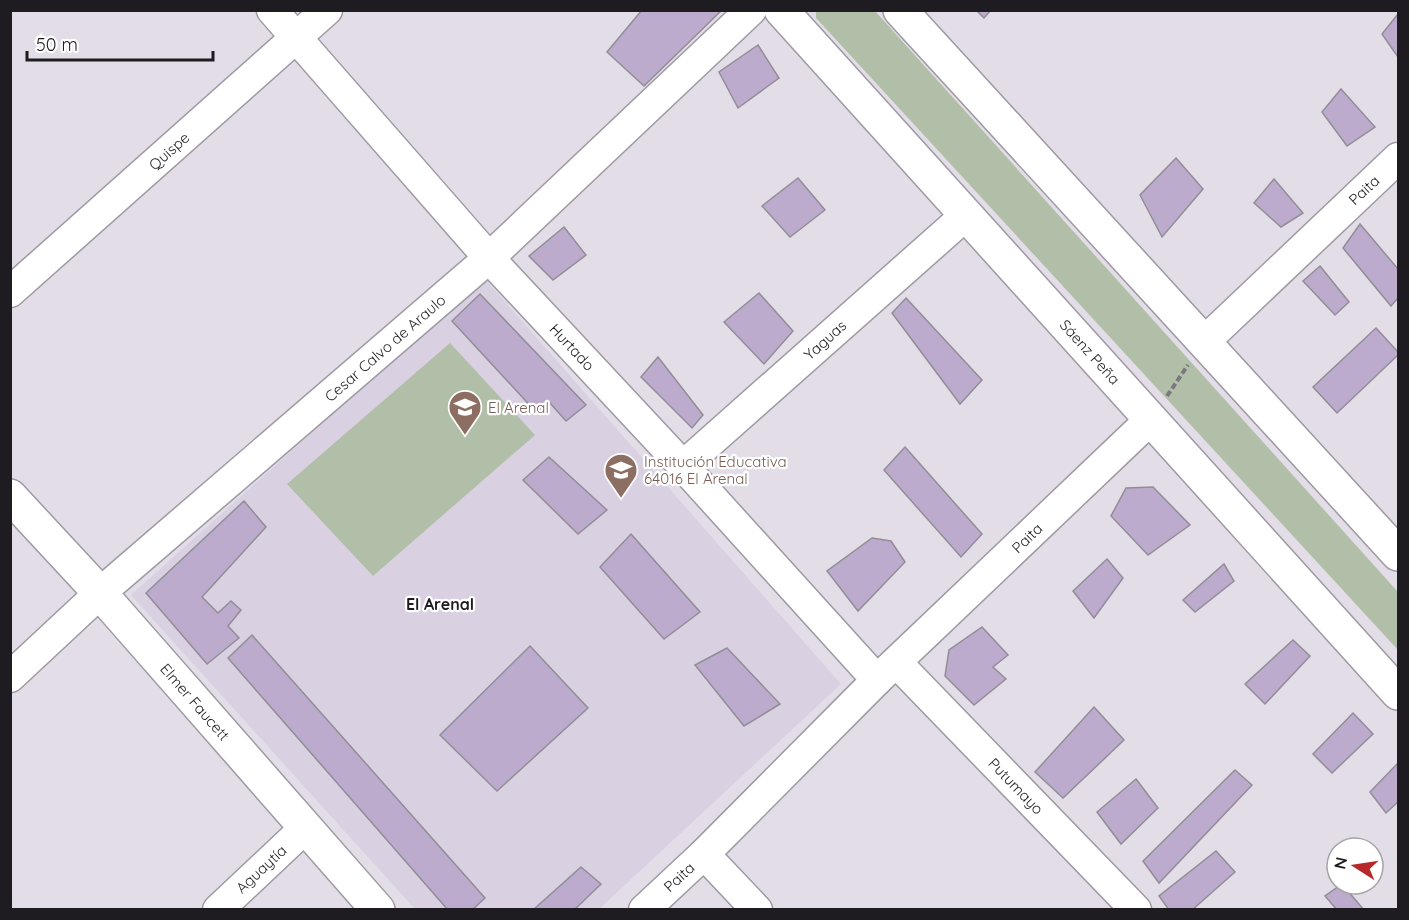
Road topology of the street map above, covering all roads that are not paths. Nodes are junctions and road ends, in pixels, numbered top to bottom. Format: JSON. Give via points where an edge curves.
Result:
{"nodes":[{"id":1,"x":272,"y":10,"type":"edge"},
{"id":2,"x":327,"y":10,"type":"edge"},
{"id":3,"x":750,"y":10,"type":"edge"},
{"id":4,"x":781,"y":10,"type":"edge"},
{"id":5,"x":900,"y":10,"type":"edge"},
{"id":6,"x":297,"y":38,"type":"junction"},
{"id":7,"x":1398,"y":158,"type":"edge"},
{"id":8,"x":966,"y":215,"type":"junction"},
{"id":9,"x":489,"y":258,"type":"junction"},
{"id":10,"x":10,"y":292,"type":"edge"},
{"id":11,"x":1204,"y":342,"type":"junction"},
{"id":12,"x":1151,"y":419,"type":"junction"},
{"id":13,"x":683,"y":466,"type":"junction"},
{"id":14,"x":10,"y":496,"type":"edge"},
{"id":15,"x":1398,"y":554,"type":"edge"},
{"id":16,"x":100,"y":593,"type":"junction"},
{"id":17,"x":887,"y":671,"type":"junction"},
{"id":18,"x":10,"y":677,"type":"edge"},
{"id":19,"x":1398,"y":693,"type":"edge"},
{"id":20,"x":305,"y":828,"type":"junction"},
{"id":21,"x":704,"y":854,"type":"junction"},
{"id":22,"x":218,"y":909,"type":"edge"},
{"id":23,"x":378,"y":909,"type":"edge"},
{"id":24,"x":644,"y":909,"type":"edge"},
{"id":25,"x":757,"y":909,"type":"edge"},
{"id":26,"x":1136,"y":909,"type":"edge"}],
"edges":[{"from":1,"to":6,"type":"street","name":"Hurtado"},
{"from":2,"to":6,"type":"street","name":"Quispe"},
{"from":3,"to":9,"type":"street","name":"Cesar Calvo de Araulo"},
{"from":4,"to":8,"type":"main road","name":"Sáenz Peña"},
{"from":5,"to":11,"type":"main road"},
{"from":6,"to":9,"type":"street","name":"Hurtado"},
{"from":6,"to":10,"type":"street","name":"Quispe"},
{"from":7,"to":11,"type":"street","name":"Paita"},
{"from":8,"to":12,"type":"main road","name":"Sáenz Peña"},
{"from":8,"to":13,"type":"street","name":"Yaguas"},
{"from":9,"to":13,"type":"street","name":"Hurtado"},
{"from":9,"to":16,"type":"street","name":"Cesar Calvo de Araulo"},
{"from":11,"to":15,"type":"main road"},
{"from":12,"to":17,"type":"street","name":"Paita"},
{"from":12,"to":19,"type":"main road","name":"Sáenz Peña"},
{"from":13,"to":17,"type":"street","name":"Hurtado"},
{"from":14,"to":16,"type":"main road","name":"Elmer Faucett"},
{"from":16,"to":18,"type":"street","name":"Cesar Calvo de Araulo"},
{"from":16,"to":20,"type":"main road","name":"Elmer Faucett"},
{"from":17,"to":21,"type":"street","name":"Paita"},
{"from":17,"to":26,"type":"street","name":"Putumayo"},
{"from":20,"to":22,"type":"street","name":"Aguaytía"},
{"from":20,"to":23,"type":"main road","name":"Elmer Faucett"},
{"from":21,"to":24,"type":"street","name":"Paita"},
{"from":21,"to":25,"type":"street"}]}
